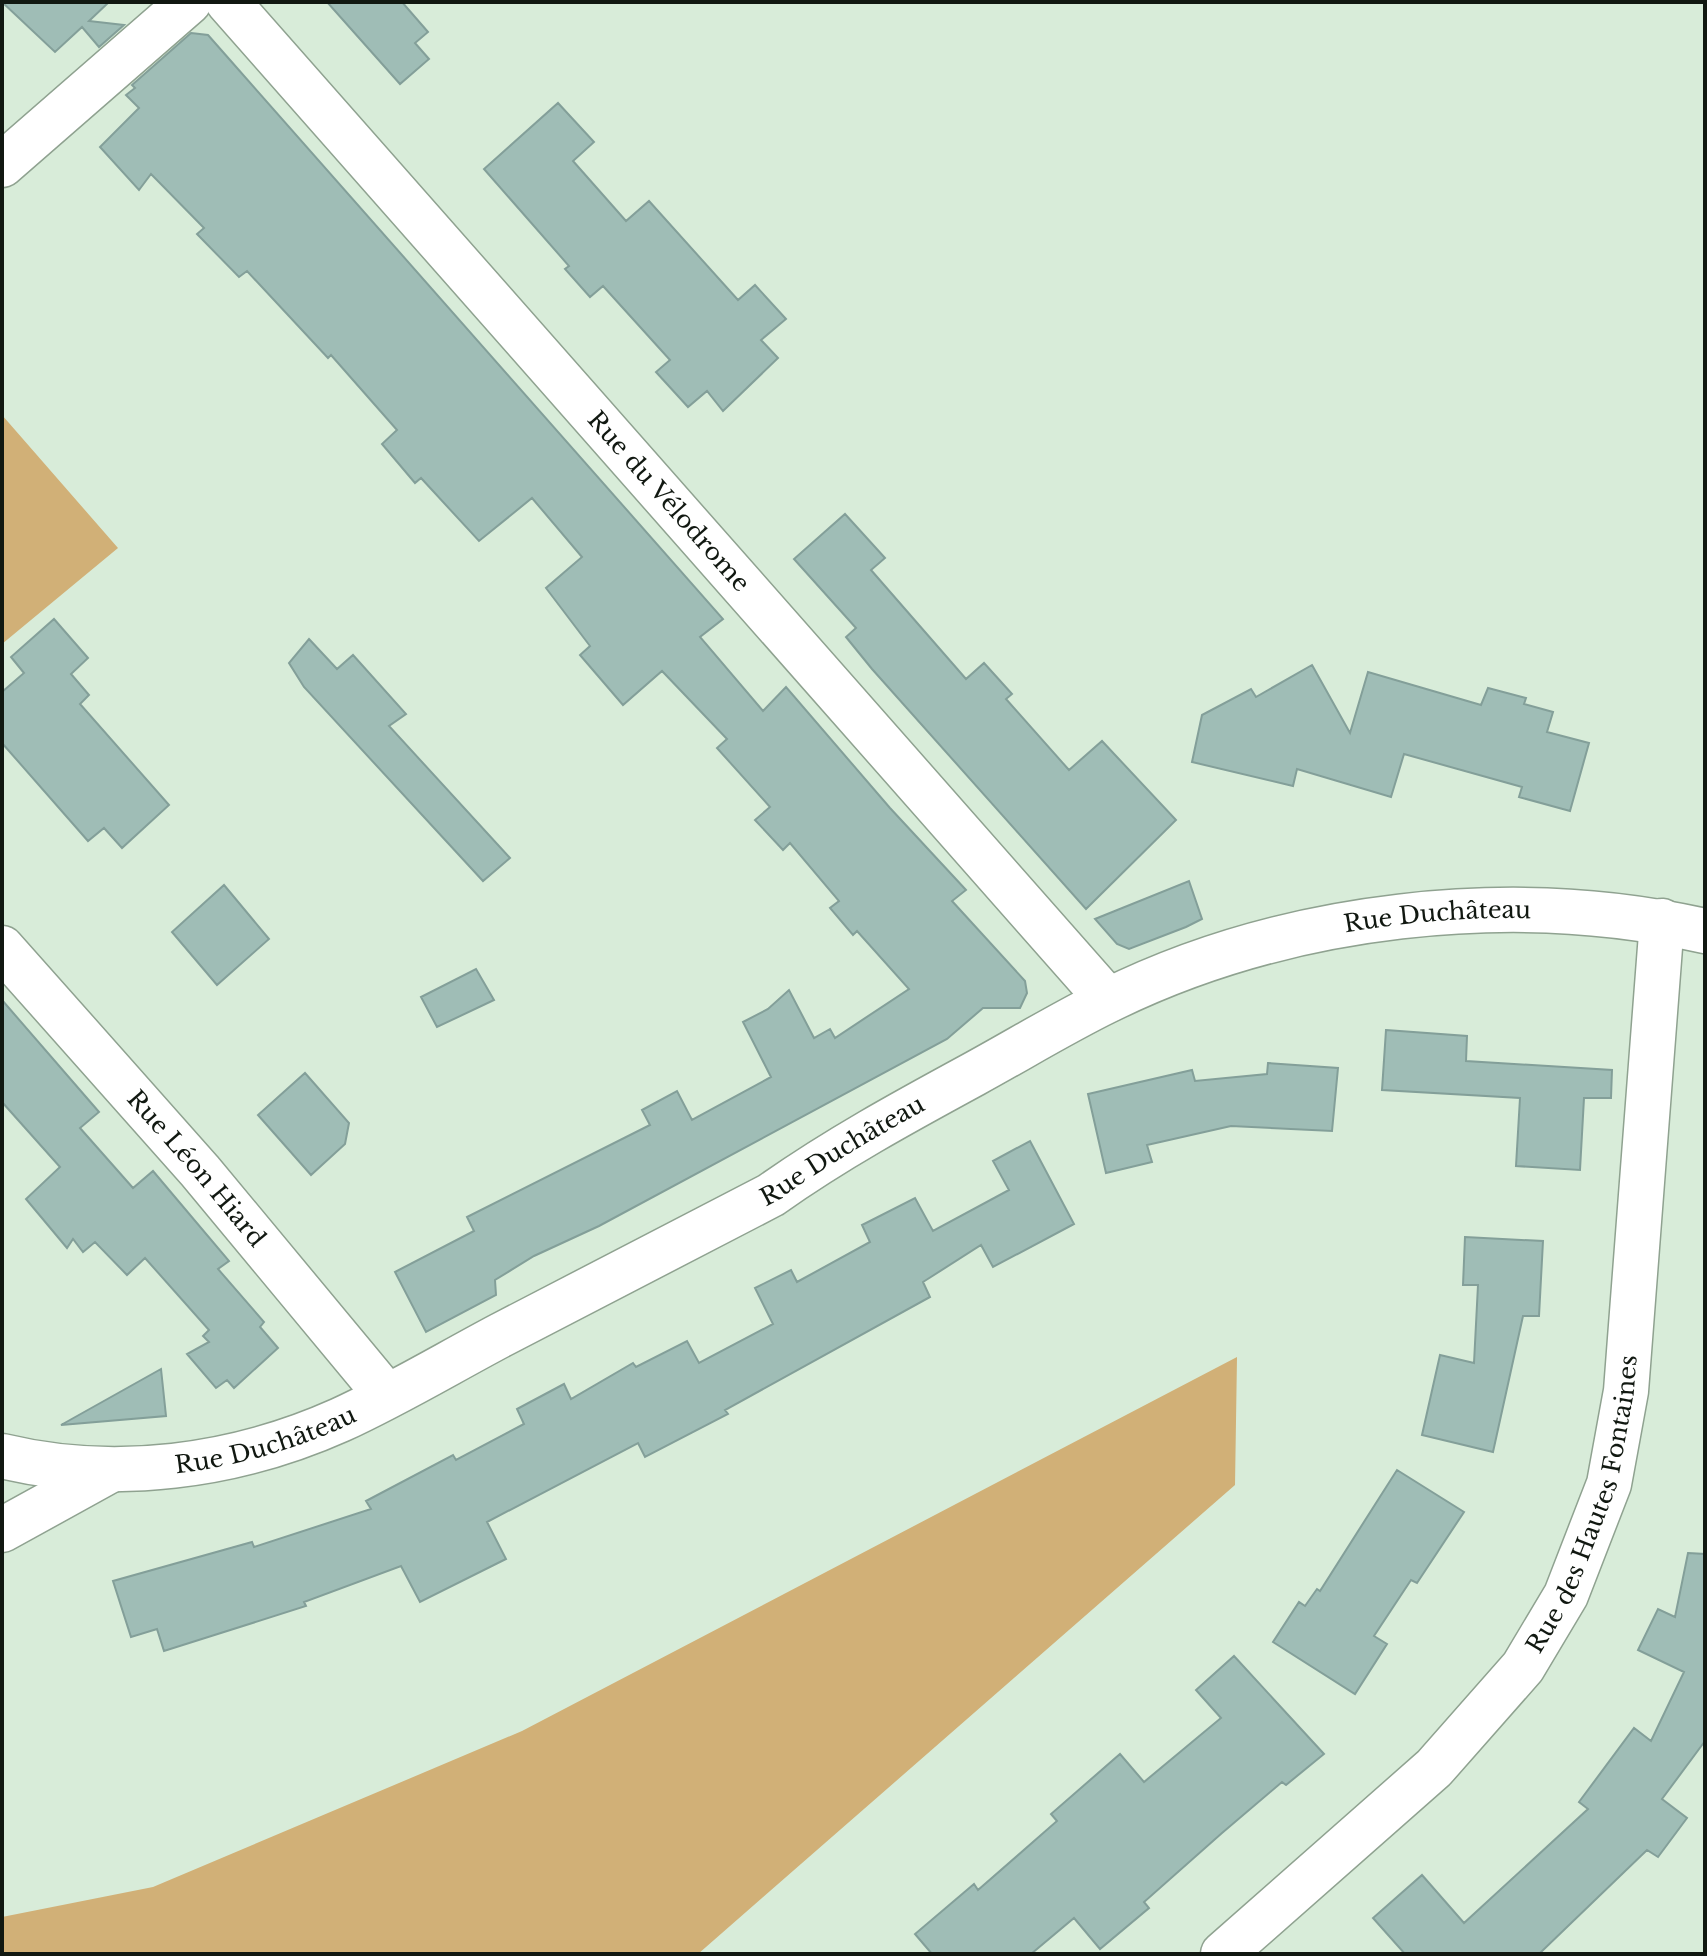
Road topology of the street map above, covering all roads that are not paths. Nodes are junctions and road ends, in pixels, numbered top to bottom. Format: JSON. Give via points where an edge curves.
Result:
{"nodes":[{"id":1,"x":189,"y":2,"type":"edge"},
{"id":2,"x":228,"y":2,"type":"edge"},
{"id":3,"x":2,"y":165,"type":"edge"},
{"id":4,"x":1662,"y":921,"type":"junction"},
{"id":5,"x":1705,"y":931,"type":"edge"},
{"id":6,"x":2,"y":948,"type":"edge"},
{"id":7,"x":1108,"y":1000,"type":"junction"},
{"id":8,"x":386,"y":1395,"type":"junction"},
{"id":9,"x":2,"y":1456,"type":"edge"},
{"id":10,"x":109,"y":1471,"type":"junction"},
{"id":11,"x":2,"y":1530,"type":"edge"},
{"id":12,"x":1223,"y":1954,"type":"edge"}],
"edges":[{"from":1,"to":3,"type":"street"},
{"from":2,"to":7,"type":"street","name":"Rue du Vélodrome"},
{"from":4,"to":5,"type":"street","name":"Rue Duchâteau"},
{"from":4,"to":7,"type":"street","name":"Rue Duchâteau","via":[[1544,909],[1400,917],[1304,931]]},
{"from":4,"to":12,"type":"street","name":"Rue des Hautes Fontaines","via":[[1626,1391],[1609,1484],[1571,1583],[1523,1667],[1434,1768]]},
{"from":6,"to":8,"type":"street","name":"Rue Léon Hiard","via":[[200,1171]]},
{"from":7,"to":8,"type":"street","name":"Rue Duchâteau","via":[[836,1150],[771,1195]]},
{"from":8,"to":10,"type":"street","name":"Rue Duchâteau","via":[[337,1421],[217,1458]]},
{"from":9,"to":10,"type":"street","name":"Rue Duchâteau"},
{"from":10,"to":11,"type":"street"}]}
